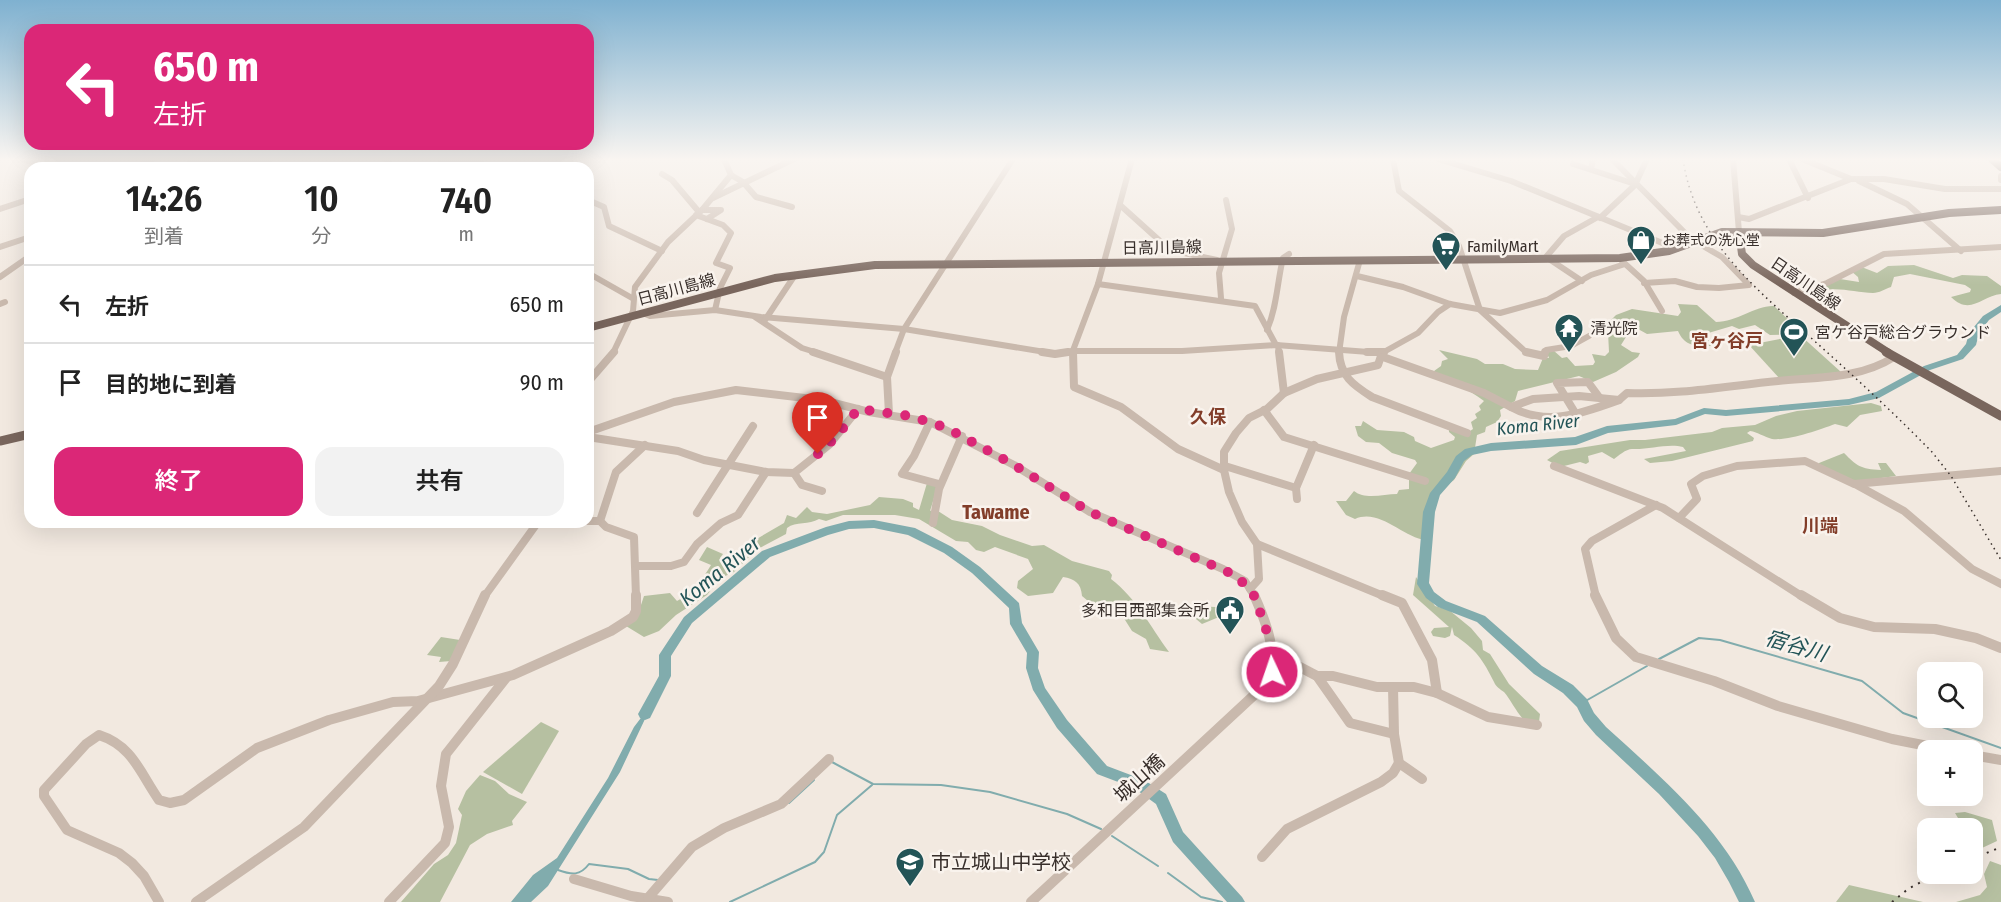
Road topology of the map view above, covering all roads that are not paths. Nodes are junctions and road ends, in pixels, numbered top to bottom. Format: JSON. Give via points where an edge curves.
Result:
{"nodes":[{"id":1,"x":24,"y":201,"type":"edge"},
{"id":2,"x":690,"y":201,"type":"edge"},
{"id":3,"x":709,"y":201,"type":"edge"},
{"id":4,"x":771,"y":201,"type":"edge"},
{"id":5,"x":986,"y":201,"type":"edge"},
{"id":6,"x":1121,"y":201,"type":"edge"},
{"id":7,"x":1226,"y":201,"type":"edge"},
{"id":8,"x":1412,"y":201,"type":"edge"},
{"id":9,"x":1560,"y":201,"type":"edge"},
{"id":10,"x":1622,"y":201,"type":"edge"},
{"id":11,"x":1654,"y":201,"type":"edge"},
{"id":12,"x":1737,"y":201,"type":"edge"},
{"id":13,"x":1799,"y":201,"type":"edge"},
{"id":14,"x":1901,"y":201,"type":"edge"},
{"id":15,"x":594,"y":203,"type":"edge"},
{"id":16,"x":1120,"y":205,"type":"junction"},
{"id":17,"x":792,"y":207,"type":"dead end"},
{"id":18,"x":0,"y":209,"type":"edge"},
{"id":19,"x":2001,"y":210,"type":"edge"},
{"id":20,"x":699,"y":212,"type":"junction"},
{"id":21,"x":1599,"y":217,"type":"junction"},
{"id":22,"x":1738,"y":217,"type":"junction"},
{"id":23,"x":1922,"y":217,"type":"junction"},
{"id":24,"x":707,"y":219,"type":"junction"},
{"id":25,"x":1739,"y":232,"type":"junction"},
{"id":26,"x":24,"y":239,"type":"edge"},
{"id":27,"x":1695,"y":243,"type":"junction"},
{"id":28,"x":0,"y":247,"type":"edge"},
{"id":29,"x":2001,"y":247,"type":"edge"},
{"id":30,"x":1677,"y":249,"type":"junction"},
{"id":31,"x":662,"y":251,"type":"junction"},
{"id":32,"x":1961,"y":251,"type":"junction"},
{"id":33,"x":1289,"y":254,"type":"dead end"},
{"id":34,"x":1547,"y":258,"type":"junction"},
{"id":35,"x":1463,"y":259,"type":"junction"},
{"id":36,"x":24,"y":260,"type":"edge"},
{"id":37,"x":1360,"y":260,"type":"junction"},
{"id":38,"x":1222,"y":261,"type":"junction"},
{"id":39,"x":1282,"y":261,"type":"junction"},
{"id":40,"x":1623,"y":261,"type":"junction"},
{"id":41,"x":1104,"y":262,"type":"junction"},
{"id":42,"x":946,"y":264,"type":"junction"},
{"id":43,"x":795,"y":275,"type":"junction"},
{"id":44,"x":594,"y":276,"type":"edge"},
{"id":45,"x":1357,"y":276,"type":"junction"},
{"id":46,"x":0,"y":277,"type":"edge"},
{"id":47,"x":1582,"y":281,"type":"junction"},
{"id":48,"x":1644,"y":283,"type":"junction"},
{"id":49,"x":1098,"y":284,"type":"junction"},
{"id":50,"x":719,"y":292,"type":"junction"},
{"id":51,"x":1794,"y":293,"type":"junction"},
{"id":52,"x":632,"y":298,"type":"junction"},
{"id":53,"x":1221,"y":298,"type":"junction"},
{"id":54,"x":1450,"y":304,"type":"junction"},
{"id":55,"x":715,"y":310,"type":"junction"},
{"id":56,"x":1480,"y":310,"type":"junction"},
{"id":57,"x":1662,"y":311,"type":"dead end"},
{"id":58,"x":643,"y":313,"type":"junction"},
{"id":59,"x":754,"y":316,"type":"junction"},
{"id":60,"x":629,"y":317,"type":"junction"},
{"id":61,"x":768,"y":317,"type":"junction"},
{"id":62,"x":762,"y":324,"type":"junction"},
{"id":63,"x":594,"y":326,"type":"edge"},
{"id":64,"x":904,"y":329,"type":"junction"},
{"id":65,"x":1267,"y":330,"type":"junction"},
{"id":66,"x":1589,"y":336,"type":"dead end"},
{"id":67,"x":1277,"y":345,"type":"junction"},
{"id":68,"x":1337,"y":350,"type":"junction"},
{"id":69,"x":1074,"y":351,"type":"junction"},
{"id":70,"x":1382,"y":355,"type":"junction"},
{"id":71,"x":1896,"y":358,"type":"junction"},
{"id":72,"x":1344,"y":374,"type":"junction"},
{"id":73,"x":594,"y":376,"type":"edge"},
{"id":74,"x":887,"y":377,"type":"junction"},
{"id":75,"x":1284,"y":393,"type":"junction"},
{"id":76,"x":1566,"y":397,"type":"junction"},
{"id":77,"x":1599,"y":397,"type":"junction"},
{"id":78,"x":1618,"y":400,"type":"junction"},
{"id":79,"x":1511,"y":406,"type":"junction"},
{"id":80,"x":858,"y":409,"type":"junction"},
{"id":81,"x":1264,"y":410,"type":"junction"},
{"id":82,"x":889,"y":414,"type":"junction"},
{"id":83,"x":1577,"y":416,"type":"junction"},
{"id":84,"x":2001,"y":416,"type":"edge"},
{"id":85,"x":930,"y":422,"type":"junction"},
{"id":86,"x":753,"y":426,"type":"dead end"},
{"id":87,"x":594,"y":430,"type":"edge"},
{"id":88,"x":1467,"y":433,"type":"dead end"},
{"id":89,"x":24,"y":436,"type":"edge"},
{"id":90,"x":962,"y":436,"type":"junction"},
{"id":91,"x":594,"y":438,"type":"edge"},
{"id":92,"x":24,"y":440,"type":"edge"},
{"id":93,"x":5,"y":442,"type":"edge"},
{"id":94,"x":645,"y":445,"type":"junction"},
{"id":95,"x":1314,"y":445,"type":"junction"},
{"id":96,"x":1224,"y":452,"type":"junction"},
{"id":97,"x":1203,"y":461,"type":"junction"},
{"id":98,"x":726,"y":465,"type":"junction"},
{"id":99,"x":1554,"y":466,"type":"dead end"},
{"id":100,"x":1225,"y":468,"type":"junction"},
{"id":101,"x":2001,"y":471,"type":"edge"},
{"id":102,"x":766,"y":472,"type":"junction"},
{"id":103,"x":794,"y":473,"type":"junction"},
{"id":104,"x":1425,"y":481,"type":"dead end"},
{"id":105,"x":939,"y":484,"type":"junction"},
{"id":106,"x":1854,"y":484,"type":"junction"},
{"id":107,"x":1296,"y":488,"type":"junction"},
{"id":108,"x":822,"y":492,"type":"dead end"},
{"id":109,"x":1297,"y":499,"type":"dead end"},
{"id":110,"x":1656,"y":505,"type":"junction"},
{"id":111,"x":697,"y":513,"type":"dead end"},
{"id":112,"x":1679,"y":518,"type":"junction"},
{"id":113,"x":594,"y":521,"type":"edge"},
{"id":114,"x":600,"y":521,"type":"junction"},
{"id":115,"x":933,"y":523,"type":"dead end"},
{"id":116,"x":534,"y":528,"type":"edge"},
{"id":117,"x":1257,"y":544,"type":"junction"},
{"id":118,"x":1273,"y":552,"type":"junction"},
{"id":119,"x":1259,"y":565,"type":"junction"},
{"id":120,"x":637,"y":566,"type":"junction"},
{"id":121,"x":2001,"y":584,"type":"edge"},
{"id":122,"x":1250,"y":589,"type":"junction"},
{"id":123,"x":2001,"y":648,"type":"edge"},
{"id":124,"x":1273,"y":654,"type":"junction"},
{"id":125,"x":1317,"y":676,"type":"junction"},
{"id":126,"x":506,"y":678,"type":"junction"},
{"id":127,"x":1393,"y":687,"type":"junction"},
{"id":128,"x":1437,"y":693,"type":"junction"},
{"id":129,"x":426,"y":699,"type":"junction"},
{"id":130,"x":1538,"y":725,"type":"dead end"},
{"id":131,"x":1394,"y":734,"type":"junction"},
{"id":132,"x":1917,"y":744,"type":"edge"},
{"id":133,"x":1983,"y":756,"type":"edge"},
{"id":134,"x":829,"y":759,"type":"dead end"},
{"id":135,"x":2001,"y":760,"type":"edge"},
{"id":136,"x":1399,"y":763,"type":"junction"},
{"id":137,"x":1422,"y":779,"type":"dead end"},
{"id":138,"x":1262,"y":857,"type":"dead end"},
{"id":139,"x":574,"y":879,"type":"dead end"},
{"id":140,"x":648,"y":898,"type":"junction"},
{"id":141,"x":159,"y":902,"type":"edge"},
{"id":142,"x":196,"y":902,"type":"edge"},
{"id":143,"x":389,"y":902,"type":"edge"},
{"id":144,"x":668,"y":902,"type":"edge"},
{"id":145,"x":1032,"y":902,"type":"edge"}],
"edges":[{"from":1,"to":18,"type":"street"},
{"from":2,"to":20,"type":"street"},
{"from":3,"to":20,"type":"street"},
{"from":4,"to":17,"type":"street"},
{"from":5,"to":42,"type":"street"},
{"from":6,"to":16,"type":"street"},
{"from":7,"to":38,"type":"street","via":[[1232,232]]},
{"from":8,"to":35,"type":"street","via":[[1447,227]]},
{"from":9,"to":21,"type":"street"},
{"from":10,"to":21,"type":"street"},
{"from":11,"to":27,"type":"street"},
{"from":12,"to":22,"type":"street"},
{"from":13,"to":22,"type":"street","via":[[1749,219]]},
{"from":14,"to":23,"type":"street"},
{"from":15,"to":31,"type":"street","via":[[604,207],[609,226]]},
{"from":16,"to":38,"type":"street","via":[[1170,250]]},
{"from":16,"to":41,"type":"street"},
{"from":19,"to":23,"type":"main road","name":"日高川島線"},
{"from":20,"to":24,"type":"street"},
{"from":20,"to":24,"type":"street","via":[[721,210]]},
{"from":20,"to":31,"type":"street"},
{"from":21,"to":30,"type":"street"},
{"from":21,"to":34,"type":"street","via":[[1561,239]]},
{"from":22,"to":25,"type":"street"},
{"from":23,"to":25,"type":"main road","name":"日高川島線","via":[[1823,233]]},
{"from":23,"to":32,"type":"street"},
{"from":24,"to":50,"type":"street","via":[[731,233],[716,263],[730,268]]},
{"from":25,"to":27,"type":"main road","name":"日高川島線","via":[[1722,232]]},
{"from":25,"to":51,"type":"main road","name":"日高川島線","via":[[1740,248],[1746,259]]},
{"from":26,"to":28,"type":"street"},
{"from":27,"to":30,"type":"main road","name":"日高川島線"},
{"from":27,"to":48,"type":"street","via":[[1722,256],[1749,285],[1719,288],[1675,281]]},
{"from":29,"to":32,"type":"street"},
{"from":30,"to":40,"type":"main road","name":"日高川島線"},
{"from":31,"to":52,"type":"street","via":[[635,287]]},
{"from":32,"to":51,"type":"street","via":[[1904,251],[1876,256],[1827,283]]},
{"from":33,"to":39,"type":"street"},
{"from":34,"to":35,"type":"main road","name":"日高川島線"},
{"from":34,"to":40,"type":"main road","name":"日高川島線"},
{"from":34,"to":47,"type":"street"},
{"from":35,"to":37,"type":"main road","name":"日高川島線"},
{"from":35,"to":56,"type":"street"},
{"from":36,"to":46,"type":"street"},
{"from":37,"to":39,"type":"main road","name":"日高川島線"},
{"from":37,"to":45,"type":"street"},
{"from":38,"to":39,"type":"main road","name":"日高川島線"},
{"from":38,"to":41,"type":"main road","name":"日高川島線"},
{"from":38,"to":53,"type":"street","via":[[1218,288]]},
{"from":39,"to":65,"type":"street","via":[[1276,285],[1276,310]]},
{"from":40,"to":47,"type":"street"},
{"from":40,"to":48,"type":"street"},
{"from":41,"to":42,"type":"main road","name":"日高川島線"},
{"from":41,"to":49,"type":"street"},
{"from":42,"to":43,"type":"main road","name":"日高川島線","via":[[875,266]]},
{"from":42,"to":64,"type":"street"},
{"from":43,"to":50,"type":"main road","name":"日高川島線"},
{"from":43,"to":61,"type":"street"},
{"from":44,"to":52,"type":"street"},
{"from":45,"to":54,"type":"street","via":[[1404,287]]},
{"from":45,"to":68,"type":"street"},
{"from":47,"to":56,"type":"street","via":[[1547,300],[1509,311]]},
{"from":48,"to":57,"type":"street"},
{"from":49,"to":53,"type":"street"},
{"from":49,"to":69,"type":"street"},
{"from":50,"to":55,"type":"street"},
{"from":50,"to":58,"type":"main road","name":"日高川島線"},
{"from":51,"to":71,"type":"main road","name":"日高川島線"},
{"from":52,"to":60,"type":"street","via":[[633,311]]},
{"from":53,"to":65,"type":"street","via":[[1259,309]]},
{"from":54,"to":56,"type":"street"},
{"from":54,"to":70,"type":"street","via":[[1418,333]]},
{"from":55,"to":58,"type":"street","via":[[650,316]]},
{"from":55,"to":59,"type":"street"},
{"from":56,"to":66,"type":"street","via":[[1533,356],[1544,356],[1546,350]]},
{"from":58,"to":60,"type":"main road","name":"日高川島線"},
{"from":59,"to":61,"type":"street"},
{"from":59,"to":62,"type":"street"},
{"from":60,"to":63,"type":"main road","name":"日高川島線"},
{"from":60,"to":73,"type":"street","via":[[610,359]]},
{"from":61,"to":62,"type":"street"},
{"from":61,"to":64,"type":"street"},
{"from":62,"to":74,"type":"street","via":[[802,348]]},
{"from":64,"to":69,"type":"street","via":[[1041,352]]},
{"from":64,"to":74,"type":"street"},
{"from":65,"to":67,"type":"street"},
{"from":67,"to":68,"type":"street"},
{"from":67,"to":69,"type":"street","via":[[1182,351]]},
{"from":67,"to":75,"type":"street"},
{"from":68,"to":70,"type":"street"},
{"from":68,"to":72,"type":"street"},
{"from":69,"to":97,"type":"street","via":[[1074,387],[1121,407],[1170,443]]},
{"from":70,"to":72,"type":"street","via":[[1374,366]]},
{"from":70,"to":79,"type":"street"},
{"from":71,"to":78,"type":"street","via":[[1834,375],[1670,394],[1627,393]]},
{"from":71,"to":84,"type":"main road","name":"日高川島線"},
{"from":72,"to":75,"type":"street","via":[[1317,379]]},
{"from":72,"to":88,"type":"street","via":[[1372,397]]},
{"from":74,"to":82,"type":"street"},
{"from":75,"to":81,"type":"street"},
{"from":76,"to":77,"type":"street"},
{"from":76,"to":77,"type":"street","via":[[1557,383],[1588,382]]},
{"from":76,"to":79,"type":"street","via":[[1522,401]]},
{"from":76,"to":83,"type":"street"},
{"from":77,"to":78,"type":"street"},
{"from":78,"to":83,"type":"street"},
{"from":79,"to":83,"type":"street","via":[[1531,418]]},
{"from":80,"to":82,"type":"street"},
{"from":80,"to":87,"type":"street","via":[[822,400],[727,391],[674,402]]},
{"from":80,"to":103,"type":"street","via":[[829,445]]},
{"from":81,"to":95,"type":"street","via":[[1284,437]]},
{"from":81,"to":96,"type":"street","via":[[1245,423]]},
{"from":82,"to":85,"type":"street"},
{"from":85,"to":90,"type":"street"},
{"from":85,"to":105,"type":"street","via":[[913,461],[902,474]]},
{"from":86,"to":98,"type":"street"},
{"from":89,"to":93,"type":"main road"},
{"from":90,"to":105,"type":"street"},
{"from":90,"to":122,"type":"street","via":[[1090,512],[1229,572],[1245,581]]},
{"from":91,"to":94,"type":"street"},
{"from":92,"to":93,"type":"street"},
{"from":94,"to":98,"type":"street"},
{"from":94,"to":114,"type":"street","via":[[616,472]]},
{"from":95,"to":104,"type":"street"},
{"from":95,"to":107,"type":"street"},
{"from":96,"to":97,"type":"street"},
{"from":96,"to":100,"type":"street"},
{"from":97,"to":100,"type":"street"},
{"from":98,"to":102,"type":"street"},
{"from":98,"to":111,"type":"street"},
{"from":99,"to":110,"type":"street"},
{"from":100,"to":107,"type":"street"},
{"from":100,"to":117,"type":"street","via":[[1229,492]]},
{"from":101,"to":106,"type":"street"},
{"from":102,"to":103,"type":"street"},
{"from":102,"to":120,"type":"street","via":[[738,515],[721,523],[684,562]]},
{"from":103,"to":108,"type":"street","via":[[802,485]]},
{"from":105,"to":115,"type":"street"},
{"from":106,"to":112,"type":"street","via":[[1805,460],[1737,466],[1703,476],[1691,484],[1697,499]]},
{"from":106,"to":121,"type":"street","via":[[1904,511],[1967,566]]},
{"from":107,"to":109,"type":"street"},
{"from":110,"to":112,"type":"street"},
{"from":110,"to":132,"type":"street","via":[[1592,541],[1585,549],[1605,620],[1625,651],[1778,706]]},
{"from":112,"to":123,"type":"street","via":[[1840,618],[1874,627],[1935,629]]},
{"from":113,"to":114,"type":"street"},
{"from":114,"to":120,"type":"street","via":[[634,537]]},
{"from":116,"to":129,"type":"street","via":[[491,585],[450,671]]},
{"from":117,"to":118,"type":"street"},
{"from":117,"to":119,"type":"street"},
{"from":118,"to":119,"type":"street"},
{"from":118,"to":128,"type":"street","via":[[1402,603],[1432,660]]},
{"from":119,"to":122,"type":"street","via":[[1259,579]]},
{"from":120,"to":126,"type":"street","via":[[633,617]]},
{"from":122,"to":124,"type":"street"},
{"from":124,"to":125,"type":"street"},
{"from":124,"to":145,"type":"street","name":"城山橋","via":[[1272,672],[1265,685]]},
{"from":125,"to":127,"type":"street"},
{"from":125,"to":131,"type":"street","via":[[1350,723]]},
{"from":126,"to":129,"type":"street"},
{"from":126,"to":143,"type":"street","via":[[446,754],[441,786],[449,827],[445,843]]},
{"from":127,"to":128,"type":"street"},
{"from":127,"to":131,"type":"street"},
{"from":128,"to":130,"type":"street","via":[[1488,717]]},
{"from":129,"to":141,"type":"street","via":[[393,702],[336,718],[257,748],[176,803],[159,800],[135,758],[111,739],[95,737],[44,790],[44,796],[67,830],[119,853],[132,863]]},
{"from":129,"to":142,"type":"street","via":[[304,826]]},
{"from":131,"to":136,"type":"street"},
{"from":133,"to":135,"type":"street"},
{"from":134,"to":140,"type":"street","via":[[781,804],[724,828],[692,847]]},
{"from":136,"to":137,"type":"street"},
{"from":136,"to":138,"type":"street","via":[[1381,782],[1287,829]]},
{"from":139,"to":140,"type":"street"},
{"from":140,"to":144,"type":"street"}]}
